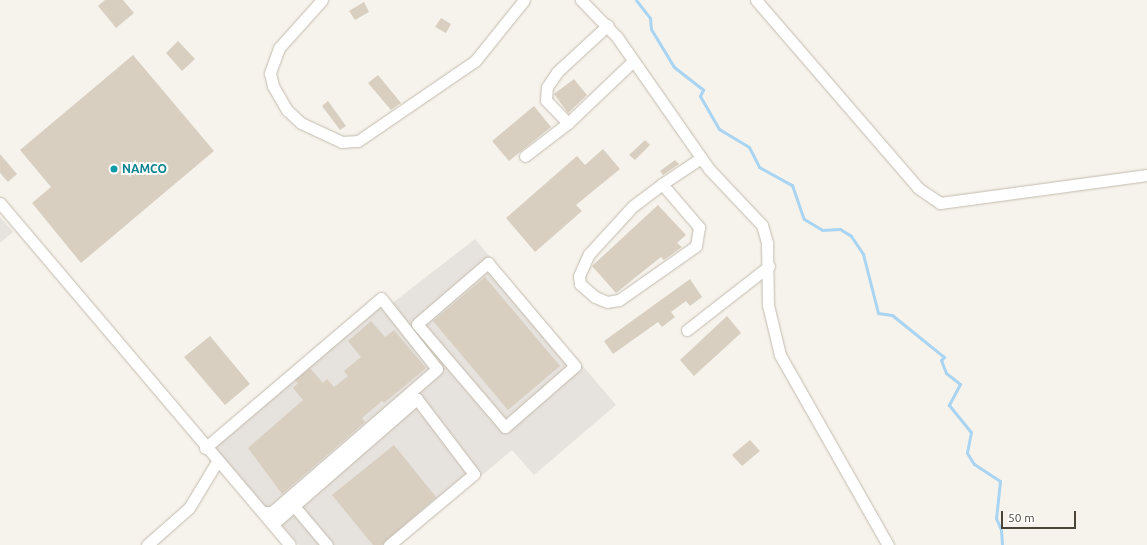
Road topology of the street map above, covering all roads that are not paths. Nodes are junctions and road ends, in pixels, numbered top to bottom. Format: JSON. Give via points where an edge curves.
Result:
{"nodes":[{"id":1,"x":322,"y":0,"type":"edge"},
{"id":2,"x":524,"y":0,"type":"edge"},
{"id":3,"x":581,"y":0,"type":"edge"},
{"id":4,"x":756,"y":0,"type":"edge"},
{"id":5,"x":608,"y":25,"type":"junction"},
{"id":6,"x":633,"y":61,"type":"junction"},
{"id":7,"x":568,"y":124,"type":"junction"},
{"id":8,"x":525,"y":156,"type":"dead end"},
{"id":9,"x":701,"y":158,"type":"junction"},
{"id":10,"x":1147,"y":175,"type":"edge"},
{"id":11,"x":662,"y":184,"type":"junction"},
{"id":12,"x":0,"y":203,"type":"edge"},
{"id":13,"x":769,"y":266,"type":"junction"},
{"id":14,"x":687,"y":330,"type":"dead end"},
{"id":15,"x":449,"y":362,"type":"junction"},
{"id":16,"x":205,"y":448,"type":"junction"},
{"id":17,"x":218,"y":460,"type":"junction"},
{"id":18,"x":294,"y":506,"type":"junction"},
{"id":19,"x":269,"y":518,"type":"junction"},
{"id":20,"x":147,"y":545,"type":"edge"},
{"id":21,"x":290,"y":545,"type":"edge"},
{"id":22,"x":327,"y":545,"type":"edge"},
{"id":23,"x":389,"y":545,"type":"edge"},
{"id":24,"x":888,"y":545,"type":"edge"}],
"edges":[{"from":1,"to":2,"type":"street","via":[[279,48],[270,73],[276,93],[287,110],[301,123],[342,142],[358,141],[392,121],[475,60]]},
{"from":3,"to":5,"type":"street"},
{"from":4,"to":10,"type":"street","via":[[918,188],[940,203]]},
{"from":5,"to":6,"type":"street"},
{"from":5,"to":7,"type":"street","via":[[557,72],[547,87],[546,100]]},
{"from":6,"to":7,"type":"street"},
{"from":6,"to":9,"type":"street"},
{"from":7,"to":8,"type":"street"},
{"from":9,"to":11,"type":"street"},
{"from":9,"to":13,"type":"street","via":[[762,225]]},
{"from":11,"to":11,"type":"street","via":[[699,227],[696,246],[619,300],[608,302],[595,297],[580,284],[579,276],[589,254],[633,206]]},
{"from":12,"to":16,"type":"street"},
{"from":13,"to":14,"type":"street"},
{"from":13,"to":24,"type":"street","via":[[768,305],[780,356]]},
{"from":15,"to":15,"type":"street","via":[[505,427],[575,366],[488,263],[417,324]]},
{"from":15,"to":19,"type":"street"},
{"from":16,"to":17,"type":"street"},
{"from":16,"to":19,"type":"street","via":[[381,298],[437,369],[272,512]]},
{"from":17,"to":19,"type":"street"},
{"from":17,"to":20,"type":"street","via":[[189,508]]},
{"from":18,"to":19,"type":"street"},
{"from":18,"to":22,"type":"street"},
{"from":18,"to":23,"type":"street","via":[[417,399],[474,474]]},
{"from":19,"to":21,"type":"street"}]}
